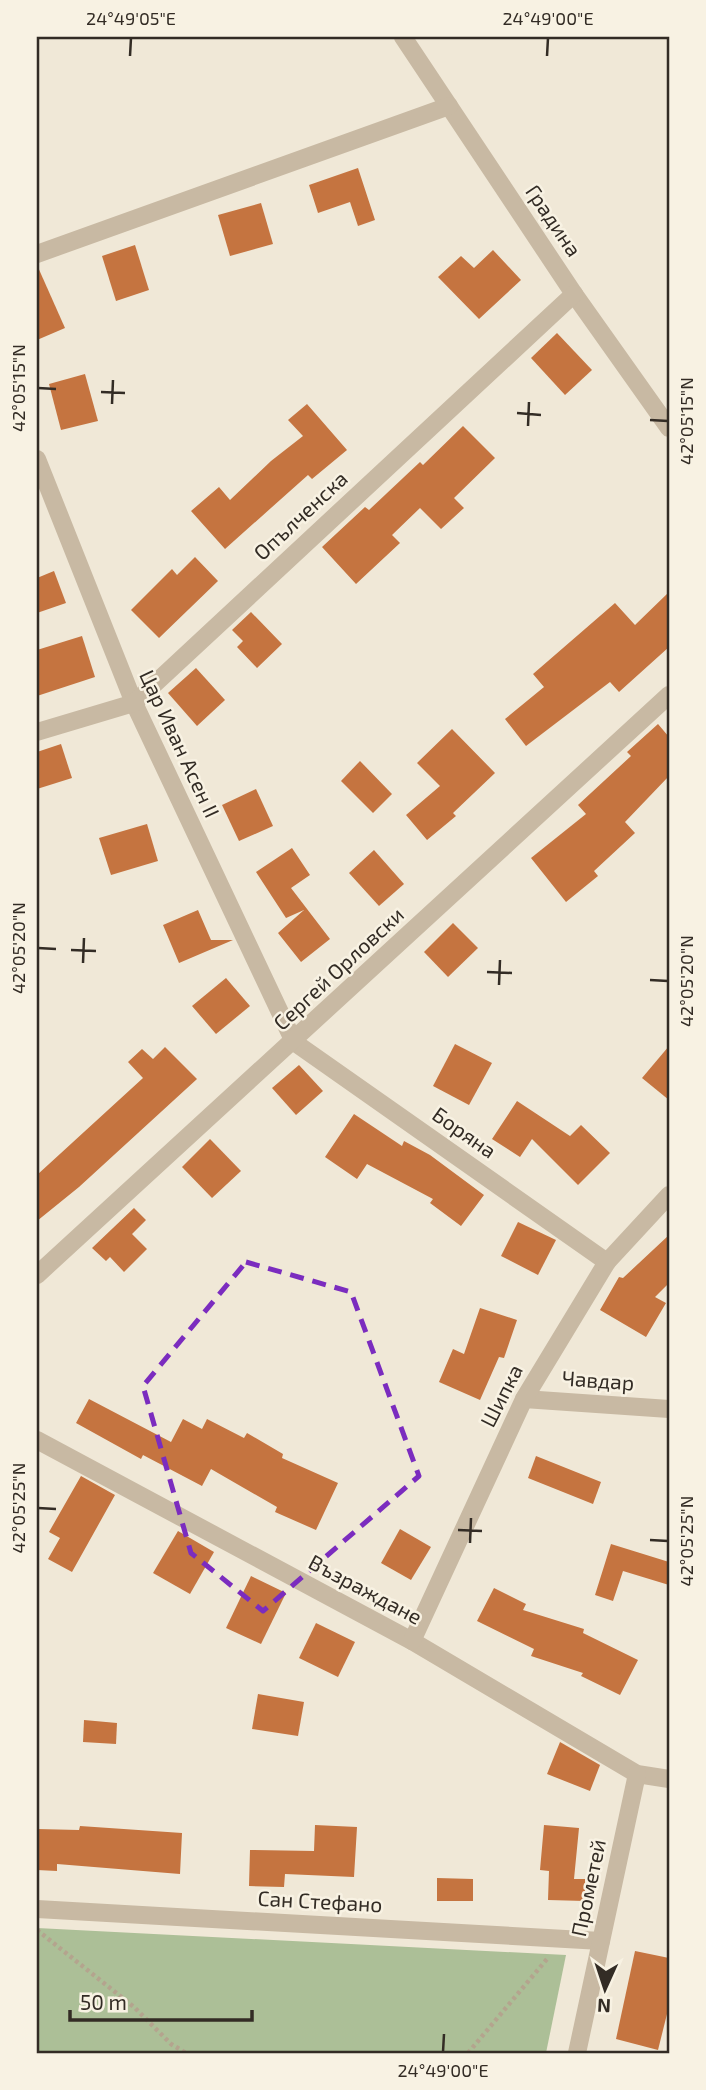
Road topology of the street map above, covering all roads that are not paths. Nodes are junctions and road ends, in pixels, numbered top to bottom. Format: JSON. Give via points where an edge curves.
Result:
{"nodes":[{"id":1,"x":403,"y":37,"type":"edge"},
{"id":2,"x":449,"y":106,"type":"junction"},
{"id":3,"x":37,"y":254,"type":"edge"},
{"id":4,"x":574,"y":294,"type":"junction"},
{"id":5,"x":669,"y":428,"type":"edge"},
{"id":6,"x":37,"y":459,"type":"edge"},
{"id":7,"x":669,"y":695,"type":"edge"},
{"id":8,"x":134,"y":703,"type":"junction"},
{"id":9,"x":37,"y":732,"type":"edge"},
{"id":10,"x":294,"y":1042,"type":"junction"},
{"id":11,"x":669,"y":1195,"type":"edge"},
{"id":12,"x":607,"y":1262,"type":"junction"},
{"id":13,"x":37,"y":1275,"type":"edge"},
{"id":14,"x":524,"y":1399,"type":"junction"},
{"id":15,"x":669,"y":1409,"type":"edge"},
{"id":16,"x":37,"y":1440,"type":"edge"},
{"id":17,"x":412,"y":1641,"type":"junction"},
{"id":18,"x":637,"y":1774,"type":"junction"},
{"id":19,"x":669,"y":1779,"type":"edge"},
{"id":20,"x":37,"y":1909,"type":"edge"},
{"id":21,"x":601,"y":1941,"type":"junction"},
{"id":22,"x":577,"y":2053,"type":"edge"}],
"edges":[{"from":1,"to":2,"type":"street","name":"Градина"},
{"from":2,"to":3,"type":"street"},
{"from":2,"to":4,"type":"street","name":"Градина"},
{"from":4,"to":5,"type":"street","name":"Градина"},
{"from":4,"to":8,"type":"street","name":"Опълченска"},
{"from":6,"to":8,"type":"street","name":"Цар Иван Асен II"},
{"from":7,"to":10,"type":"street","name":"Сергей Орловски"},
{"from":8,"to":9,"type":"street","name":"Опълченска"},
{"from":8,"to":10,"type":"street","name":"Цар Иван Асен II"},
{"from":10,"to":12,"type":"street","name":"Боряна"},
{"from":10,"to":13,"type":"street","name":"Сергей Орловски"},
{"from":11,"to":12,"type":"street","name":"Шипка"},
{"from":12,"to":14,"type":"street","name":"Шипка"},
{"from":14,"to":15,"type":"street","name":"Чавдар"},
{"from":14,"to":17,"type":"street","name":"Шипка"},
{"from":16,"to":17,"type":"street","name":"Възраждане"},
{"from":17,"to":18,"type":"street","name":"Възраждане"},
{"from":18,"to":19,"type":"street","name":"Възраждане"},
{"from":18,"to":21,"type":"street","name":"Прометей"},
{"from":20,"to":21,"type":"street","name":"Сан Стефано"},
{"from":21,"to":22,"type":"street","name":"Прометей"}]}
